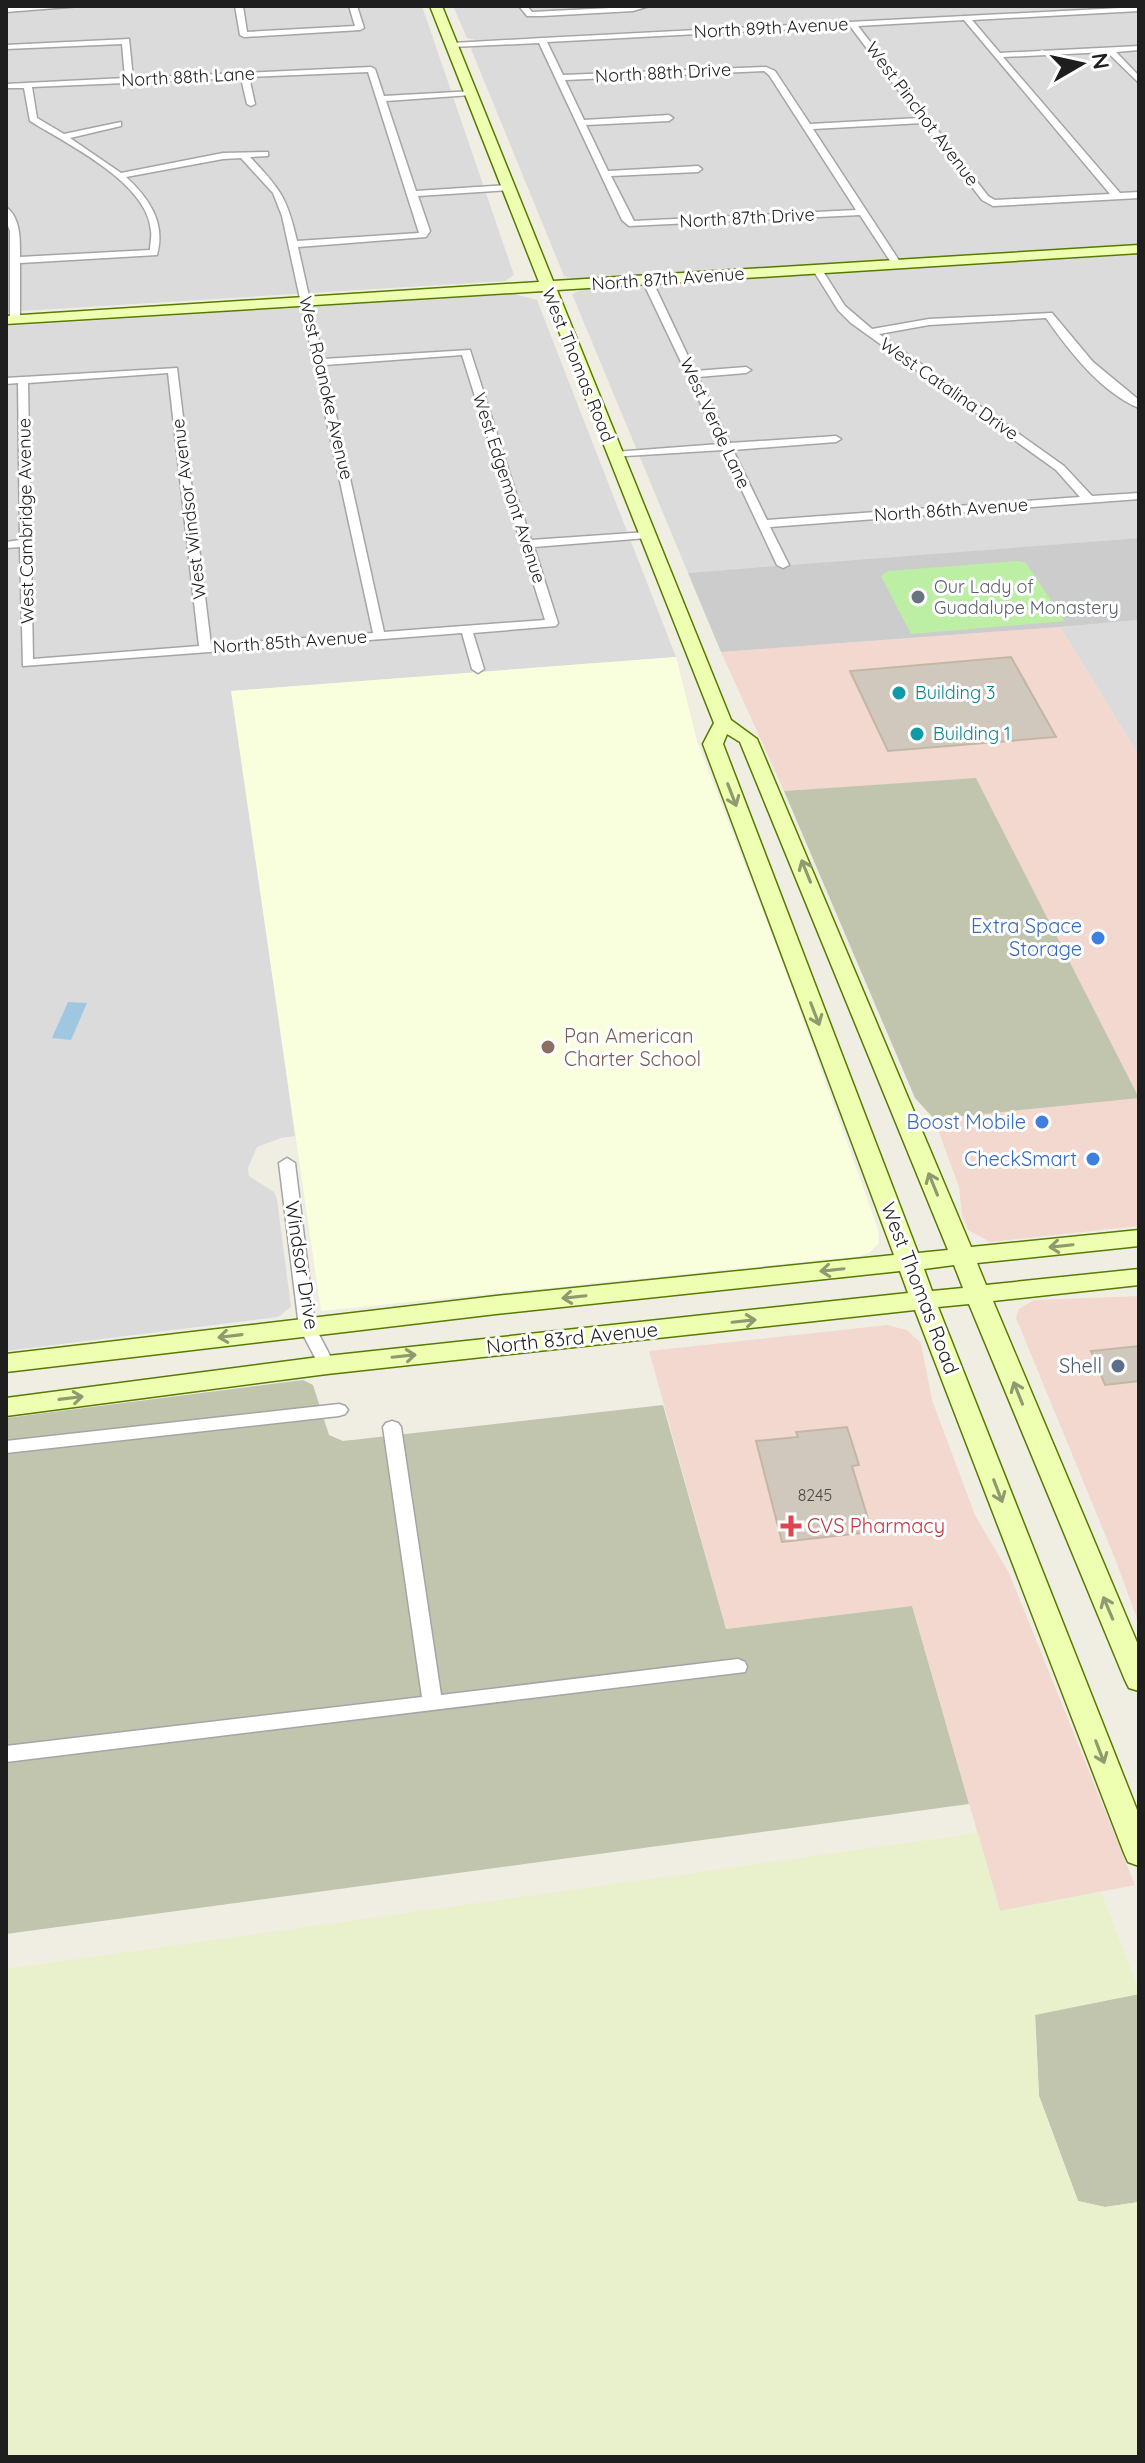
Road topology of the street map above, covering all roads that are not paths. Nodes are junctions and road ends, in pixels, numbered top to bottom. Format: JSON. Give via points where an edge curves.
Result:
{"nodes":[{"id":1,"x":77,"y":6,"type":"edge"},
{"id":2,"x":239,"y":6,"type":"edge"},
{"id":3,"x":353,"y":6,"type":"edge"},
{"id":4,"x":436,"y":6,"type":"edge"},
{"id":5,"x":523,"y":6,"type":"edge"},
{"id":6,"x":645,"y":7,"type":"edge"},
{"id":7,"x":1139,"y":9,"type":"edge"},
{"id":8,"x":6,"y":10,"type":"edge"},
{"id":9,"x":966,"y":18,"type":"junction"},
{"id":10,"x":852,"y":24,"type":"junction"},
{"id":11,"x":542,"y":40,"type":"junction"},
{"id":12,"x":452,"y":45,"type":"junction"},
{"id":13,"x":6,"y":47,"type":"edge"},
{"id":14,"x":1139,"y":48,"type":"edge"},
{"id":15,"x":1109,"y":49,"type":"junction"},
{"id":16,"x":998,"y":55,"type":"junction"},
{"id":17,"x":244,"y":74,"type":"junction"},
{"id":18,"x":560,"y":78,"type":"junction"},
{"id":19,"x":129,"y":79,"type":"junction"},
{"id":20,"x":1139,"y":81,"type":"edge"},
{"id":21,"x":28,"y":85,"type":"junction"},
{"id":22,"x":6,"y":86,"type":"edge"},
{"id":23,"x":471,"y":93,"type":"junction"},
{"id":24,"x":383,"y":99,"type":"junction"},
{"id":25,"x":251,"y":104,"type":"dead end"},
{"id":26,"x":669,"y":118,"type":"dead end"},
{"id":27,"x":927,"y":120,"type":"junction"},
{"id":28,"x":581,"y":123,"type":"junction"},
{"id":29,"x":118,"y":124,"type":"dead end"},
{"id":30,"x":807,"y":127,"type":"junction"},
{"id":31,"x":60,"y":138,"type":"junction"},
{"id":32,"x":265,"y":154,"type":"dead end"},
{"id":33,"x":243,"y":155,"type":"junction"},
{"id":34,"x":698,"y":169,"type":"dead end"},
{"id":35,"x":605,"y":174,"type":"junction"},
{"id":36,"x":122,"y":175,"type":"junction"},
{"id":37,"x":508,"y":188,"type":"junction"},
{"id":38,"x":414,"y":194,"type":"junction"},
{"id":39,"x":1139,"y":195,"type":"edge"},
{"id":40,"x":1117,"y":196,"type":"junction"},
{"id":41,"x":6,"y":210,"type":"edge"},
{"id":42,"x":862,"y":212,"type":"junction"},
{"id":43,"x":294,"y":244,"type":"junction"},
{"id":44,"x":1139,"y":249,"type":"edge"},
{"id":45,"x":15,"y":260,"type":"junction"},
{"id":46,"x":897,"y":265,"type":"junction"},
{"id":47,"x":818,"y":270,"type":"junction"},
{"id":48,"x":647,"y":280,"type":"junction"},
{"id":49,"x":547,"y":287,"type":"junction"},
{"id":50,"x":305,"y":302,"type":"junction"},
{"id":51,"x":10,"y":320,"type":"edge"},
{"id":52,"x":869,"y":333,"type":"junction"},
{"id":53,"x":320,"y":362,"type":"junction"},
{"id":54,"x":746,"y":370,"type":"dead end"},
{"id":55,"x":692,"y":374,"type":"junction"},
{"id":56,"x":23,"y":380,"type":"junction"},
{"id":57,"x":6,"y":381,"type":"edge"},
{"id":58,"x":1139,"y":405,"type":"edge"},
{"id":59,"x":836,"y":439,"type":"dead end"},
{"id":60,"x":727,"y":447,"type":"junction"},
{"id":61,"x":614,"y":455,"type":"junction"},
{"id":62,"x":1139,"y":496,"type":"edge"},
{"id":63,"x":1089,"y":500,"type":"junction"},
{"id":64,"x":763,"y":524,"type":"junction"},
{"id":65,"x":647,"y":535,"type":"junction"},
{"id":66,"x":27,"y":543,"type":"junction"},
{"id":67,"x":527,"y":544,"type":"junction"},
{"id":68,"x":6,"y":545,"type":"edge"},
{"id":69,"x":783,"y":565,"type":"dead end"},
{"id":70,"x":552,"y":623,"type":"joint"},
{"id":71,"x":466,"y":628,"type":"junction"},
{"id":72,"x":379,"y":635,"type":"junction"},
{"id":73,"x":205,"y":649,"type":"junction"},
{"id":74,"x":27,"y":663,"type":"joint"},
{"id":75,"x":478,"y":669,"type":"dead end"},
{"id":76,"x":723,"y":723,"type":"junction"},
{"id":77,"x":812,"y":945,"type":"junction"},
{"id":78,"x":287,"y":1163,"type":"dead end"},
{"id":79,"x":1139,"y":1238,"type":"edge"},
{"id":80,"x":962,"y":1257,"type":"junction"},
{"id":81,"x":910,"y":1262,"type":"junction"},
{"id":82,"x":1139,"y":1277,"type":"edge"},
{"id":83,"x":978,"y":1296,"type":"junction"},
{"id":84,"x":924,"y":1302,"type":"junction"},
{"id":85,"x":307,"y":1327,"type":"junction"},
{"id":86,"x":6,"y":1363,"type":"edge"},
{"id":87,"x":327,"y":1365,"type":"junction"},
{"id":88,"x":6,"y":1407,"type":"edge"},
{"id":89,"x":339,"y":1410,"type":"dead end"},
{"id":90,"x":392,"y":1427,"type":"dead end"},
{"id":91,"x":6,"y":1447,"type":"edge"},
{"id":92,"x":738,"y":1667,"type":"dead end"},
{"id":93,"x":1139,"y":1680,"type":"edge"},
{"id":94,"x":433,"y":1704,"type":"junction"},
{"id":95,"x":6,"y":1754,"type":"edge"},
{"id":96,"x":1139,"y":1852,"type":"edge"}],
"edges":[{"from":1,"to":8,"type":"street"},
{"from":2,"to":3,"type":"street","via":[[244,35],[360,28]]},
{"from":4,"to":12,"type":"main road","name":"West Thomas Road"},
{"from":5,"to":6,"type":"street","via":[[530,14]]},
{"from":7,"to":9,"type":"street","name":"North 89th Avenue"},
{"from":9,"to":10,"type":"street","name":"North 89th Avenue"},
{"from":9,"to":16,"type":"street"},
{"from":10,"to":11,"type":"street","name":"North 89th Avenue"},
{"from":10,"to":27,"type":"street","name":"West Pinchot Avenue"},
{"from":11,"to":12,"type":"street","name":"North 89th Avenue"},
{"from":11,"to":18,"type":"street"},
{"from":12,"to":23,"type":"main road","name":"West Thomas Road"},
{"from":13,"to":19,"type":"street","via":[[126,41]]},
{"from":14,"to":15,"type":"street"},
{"from":15,"to":16,"type":"street"},
{"from":15,"to":20,"type":"street"},
{"from":16,"to":40,"type":"street"},
{"from":17,"to":19,"type":"street","name":"North 88th Lane"},
{"from":17,"to":24,"type":"street","name":"North 88th Lane","via":[[371,69]]},
{"from":17,"to":25,"type":"street"},
{"from":18,"to":28,"type":"street"},
{"from":18,"to":30,"type":"street","name":"North 88th Drive","via":[[766,69]]},
{"from":19,"to":21,"type":"street","name":"North 88th Lane"},
{"from":21,"to":22,"type":"street","name":"North 88th Lane"},
{"from":21,"to":31,"type":"street","via":[[33,119]]},
{"from":23,"to":24,"type":"street"},
{"from":23,"to":37,"type":"main road","name":"West Thomas Road"},
{"from":24,"to":38,"type":"street"},
{"from":26,"to":28,"type":"street"},
{"from":27,"to":30,"type":"street"},
{"from":27,"to":40,"type":"street","name":"West Pinchot Avenue","via":[[993,203]]},
{"from":28,"to":35,"type":"street"},
{"from":29,"to":31,"type":"street"},
{"from":30,"to":42,"type":"street"},
{"from":31,"to":36,"type":"street"},
{"from":32,"to":33,"type":"street"},
{"from":33,"to":36,"type":"street"},
{"from":33,"to":43,"type":"street","name":"West Roanoke Avenue","via":[[277,192]]},
{"from":34,"to":35,"type":"street"},
{"from":35,"to":42,"type":"street","name":"North 87th Drive","via":[[632,224]]},
{"from":36,"to":45,"type":"street","via":[[150,213],[159,238],[154,253]]},
{"from":37,"to":38,"type":"street"},
{"from":37,"to":49,"type":"main road","name":"West Thomas Road"},
{"from":38,"to":43,"type":"street","via":[[423,235]]},
{"from":39,"to":40,"type":"street"},
{"from":41,"to":45,"type":"street","via":[[15,231]]},
{"from":42,"to":46,"type":"street"},
{"from":43,"to":50,"type":"street","name":"West Roanoke Avenue"},
{"from":44,"to":46,"type":"main road","name":"North 87th Avenue"},
{"from":45,"to":51,"type":"street"},
{"from":46,"to":47,"type":"main road","name":"North 87th Avenue"},
{"from":47,"to":48,"type":"main road","name":"North 87th Avenue"},
{"from":47,"to":52,"type":"street","name":"West Catalina Drive","via":[[841,308]]},
{"from":48,"to":49,"type":"main road","name":"North 87th Avenue"},
{"from":48,"to":55,"type":"street","name":"West Verde Lane"},
{"from":49,"to":50,"type":"main road","name":"North 87th Avenue"},
{"from":49,"to":61,"type":"main road","name":"West Thomas Road"},
{"from":50,"to":51,"type":"main road","name":"North 87th Avenue"},
{"from":50,"to":53,"type":"street","name":"West Roanoke Avenue"},
{"from":52,"to":58,"type":"street","via":[[929,322],[1049,315],[1089,367]]},
{"from":52,"to":63,"type":"street","name":"West Catalina Drive","via":[[1060,468]]},
{"from":53,"to":67,"type":"street","name":"West Edgemont Avenue","via":[[466,352]]},
{"from":53,"to":72,"type":"street","name":"West Roanoke Avenue"},
{"from":54,"to":55,"type":"street"},
{"from":55,"to":60,"type":"street","name":"West Verde Lane"},
{"from":56,"to":57,"type":"street"},
{"from":56,"to":66,"type":"street","name":"West Cambridge Avenue"},
{"from":56,"to":73,"type":"street","name":"West Windsor Avenue","via":[[173,370]]},
{"from":59,"to":60,"type":"street"},
{"from":60,"to":61,"type":"street"},
{"from":60,"to":64,"type":"street","name":"West Verde Lane"},
{"from":61,"to":65,"type":"main road","name":"West Thomas Road"},
{"from":62,"to":63,"type":"street","name":"North 86th Avenue"},
{"from":63,"to":64,"type":"street","name":"North 86th Avenue"},
{"from":64,"to":69,"type":"street","name":"West Verde Lane"},
{"from":65,"to":67,"type":"street"},
{"from":65,"to":76,"type":"main road","name":"West Thomas Road"},
{"from":66,"to":68,"type":"street"},
{"from":66,"to":74,"type":"street","name":"West Cambridge Avenue"},
{"from":67,"to":70,"type":"street","name":"West Edgemont Avenue"},
{"from":70,"to":71,"type":"street","name":"North 85th Avenue"},
{"from":71,"to":72,"type":"street","name":"North 85th Avenue"},
{"from":71,"to":75,"type":"street"},
{"from":72,"to":73,"type":"street","name":"North 85th Avenue"},
{"from":73,"to":74,"type":"street","name":"North 85th Avenue"},
{"from":77,"to":76,"type":"main road","name":"West Thomas Road","one_way":true,"via":[[748,739]]},
{"from":76,"to":77,"type":"main road","name":"West Thomas Road","one_way":true,"via":[[713,744]]},
{"from":80,"to":77,"type":"main road","name":"West Thomas Road","one_way":true},
{"from":77,"to":81,"type":"main road","name":"West Thomas Road","one_way":true},
{"from":78,"to":85,"type":"street","name":"Windsor Drive"},
{"from":79,"to":80,"type":"main road","name":"North 83rd Avenue","one_way":true},
{"from":80,"to":81,"type":"main road","name":"North 83rd Avenue"},
{"from":80,"to":83,"type":"main road","name":"West Thomas Road"},
{"from":81,"to":84,"type":"main road","name":"West Thomas Road"},
{"from":81,"to":85,"type":"main road","name":"North 83rd Avenue","one_way":true},
{"from":82,"to":83,"type":"main road","name":"North 83rd Avenue"},
{"from":83,"to":84,"type":"main road","name":"North 83rd Avenue"},
{"from":93,"to":83,"type":"main road","name":"West Thomas Road","one_way":true},
{"from":87,"to":84,"type":"main road","name":"North 83rd Avenue","one_way":true},
{"from":84,"to":96,"type":"main road","name":"West Thomas Road","one_way":true},
{"from":85,"to":86,"type":"main road","name":"North 83rd Avenue","one_way":true},
{"from":85,"to":87,"type":"street","name":"Windsor Drive"},
{"from":88,"to":87,"type":"main road","name":"North 83rd Avenue","one_way":true},
{"from":89,"to":91,"type":"street"},
{"from":90,"to":94,"type":"street"},
{"from":92,"to":94,"type":"street"},
{"from":94,"to":95,"type":"street"}]}
